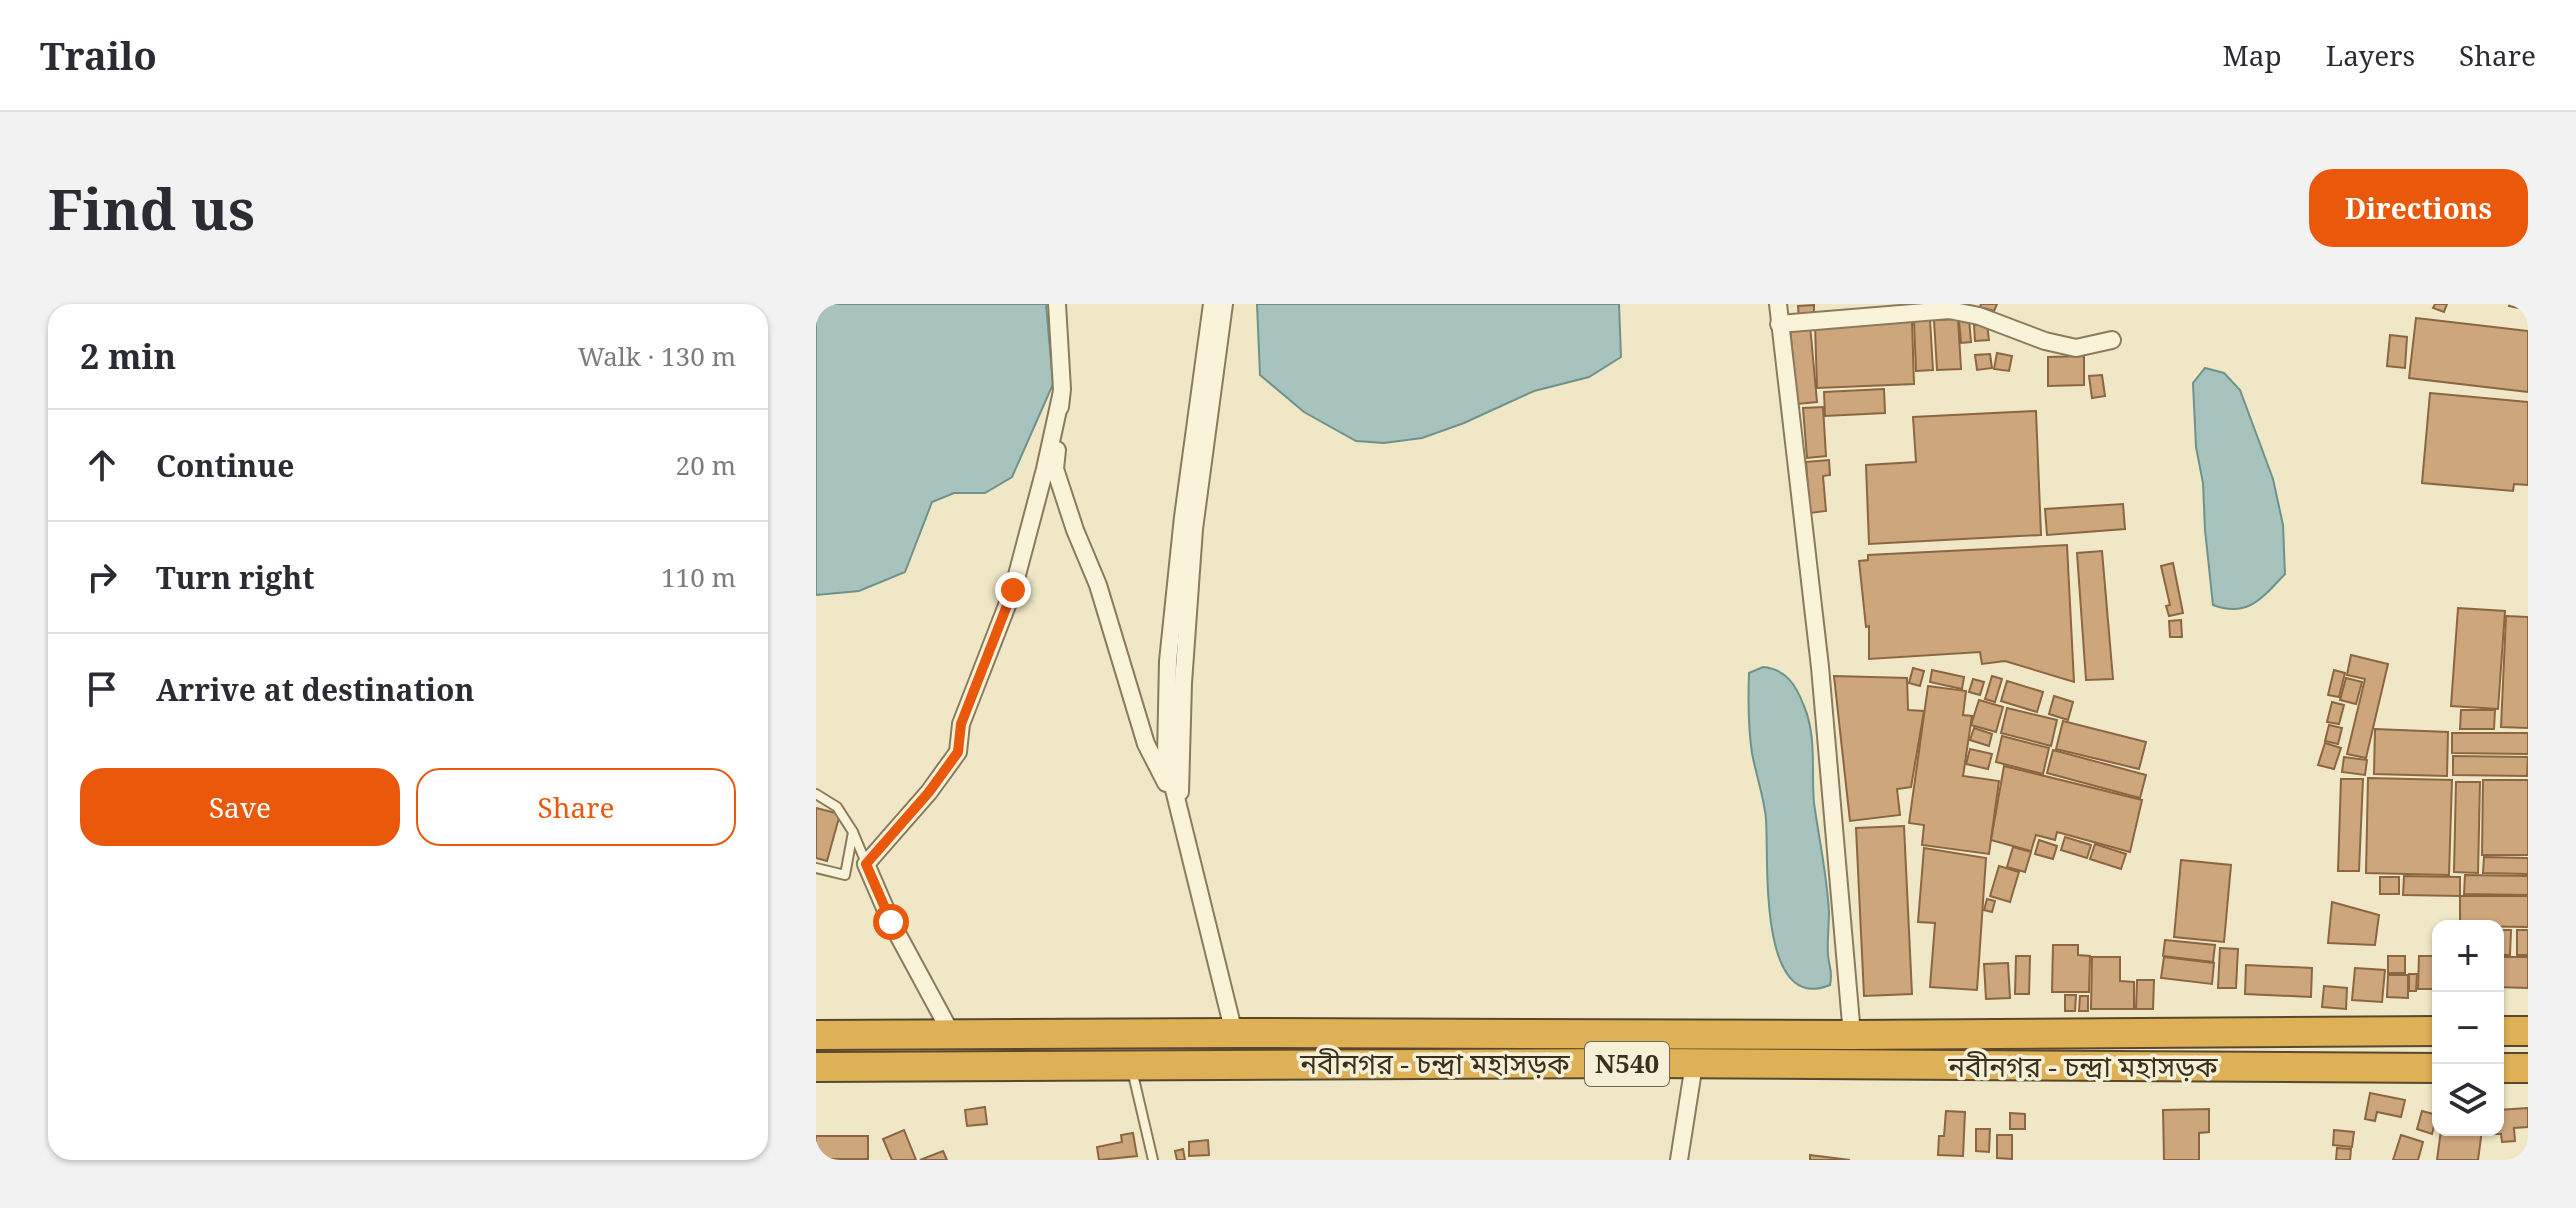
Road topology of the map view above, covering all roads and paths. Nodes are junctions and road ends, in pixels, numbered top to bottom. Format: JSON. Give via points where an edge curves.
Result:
{"nodes":[{"id":1,"x":1057,"y":304,"type":"edge"},
{"id":2,"x":1212,"y":304,"type":"edge"},
{"id":3,"x":1224,"y":304,"type":"edge"},
{"id":4,"x":1778,"y":304,"type":"edge"},
{"id":5,"x":1779,"y":324,"type":"junction"},
{"id":6,"x":2112,"y":340,"type":"dead end"},
{"id":7,"x":1061,"y":396,"type":"junction"},
{"id":8,"x":816,"y":794,"type":"edge"},
{"id":9,"x":1178,"y":805,"type":"junction"},
{"id":10,"x":853,"y":832,"type":"junction"},
{"id":11,"x":866,"y":864,"type":"junction"},
{"id":12,"x":816,"y":868,"type":"edge"},
{"id":13,"x":2432,"y":1031,"type":"edge"},
{"id":14,"x":2504,"y":1031,"type":"edge"},
{"id":15,"x":2528,"y":1031,"type":"edge"},
{"id":16,"x":951,"y":1033,"type":"junction"},
{"id":17,"x":1234,"y":1033,"type":"junction"},
{"id":18,"x":816,"y":1035,"type":"edge"},
{"id":19,"x":1852,"y":1035,"type":"junction"},
{"id":20,"x":1694,"y":1064,"type":"junction"},
{"id":21,"x":1131,"y":1066,"type":"junction"},
{"id":22,"x":816,"y":1067,"type":"edge"},
{"id":23,"x":2432,"y":1068,"type":"edge"},
{"id":24,"x":2504,"y":1068,"type":"edge"},
{"id":25,"x":2528,"y":1068,"type":"edge"},
{"id":26,"x":1153,"y":1160,"type":"edge"},
{"id":27,"x":1679,"y":1160,"type":"edge"}],
"edges":[{"from":1,"to":7,"type":"street"},
{"from":2,"to":9,"type":"street","via":[[1168,661],[1166,757]]},
{"from":3,"to":9,"type":"street","via":[[1194,529]]},
{"from":4,"to":5,"type":"street"},
{"from":5,"to":6,"type":"street","via":[[1949,310],[2076,348]]},
{"from":5,"to":19,"type":"street","via":[[1820,667]]},
{"from":7,"to":9,"type":"street","via":[[1055,469],[1098,585],[1146,744]]},
{"from":7,"to":11,"type":"street","via":[[1013,590],[961,724],[958,752]]},
{"from":8,"to":10,"type":"lane","via":[[837,807]]},
{"from":9,"to":17,"type":"street"},
{"from":10,"to":11,"type":"lane"},
{"from":10,"to":12,"type":"lane","via":[[845,875]]},
{"from":11,"to":16,"type":"street"},
{"from":13,"to":19,"type":"highway","name":"নবীনগর - চন্দ্রা মহাসড়ক","number":"N540"},
{"from":14,"to":15,"type":"highway"},
{"from":16,"to":17,"type":"highway","name":"নবীনগর - চন্দ্রা মহাসড়ক","number":"N540"},
{"from":16,"to":18,"type":"highway","name":"নবীনগর - চন্দ্রা মহাসড়ক","number":"N540"},
{"from":17,"to":19,"type":"highway","name":"নবীনগর - চন্দ্রা মহাসড়ক","number":"N540"},
{"from":20,"to":21,"type":"highway","name":"নবীনগর - চন্দ্রা মহাসড়ক","number":"N540"},
{"from":20,"to":23,"type":"highway","name":"নবীনগর - চন্দ্রা মহাসড়ক","number":"N540"},
{"from":20,"to":27,"type":"street"},
{"from":21,"to":22,"type":"highway","name":"নবীনগর - চন্দ্রা মহাসড়ক","number":"N540"},
{"from":21,"to":26,"type":"lane"},
{"from":24,"to":25,"type":"highway"}]}
